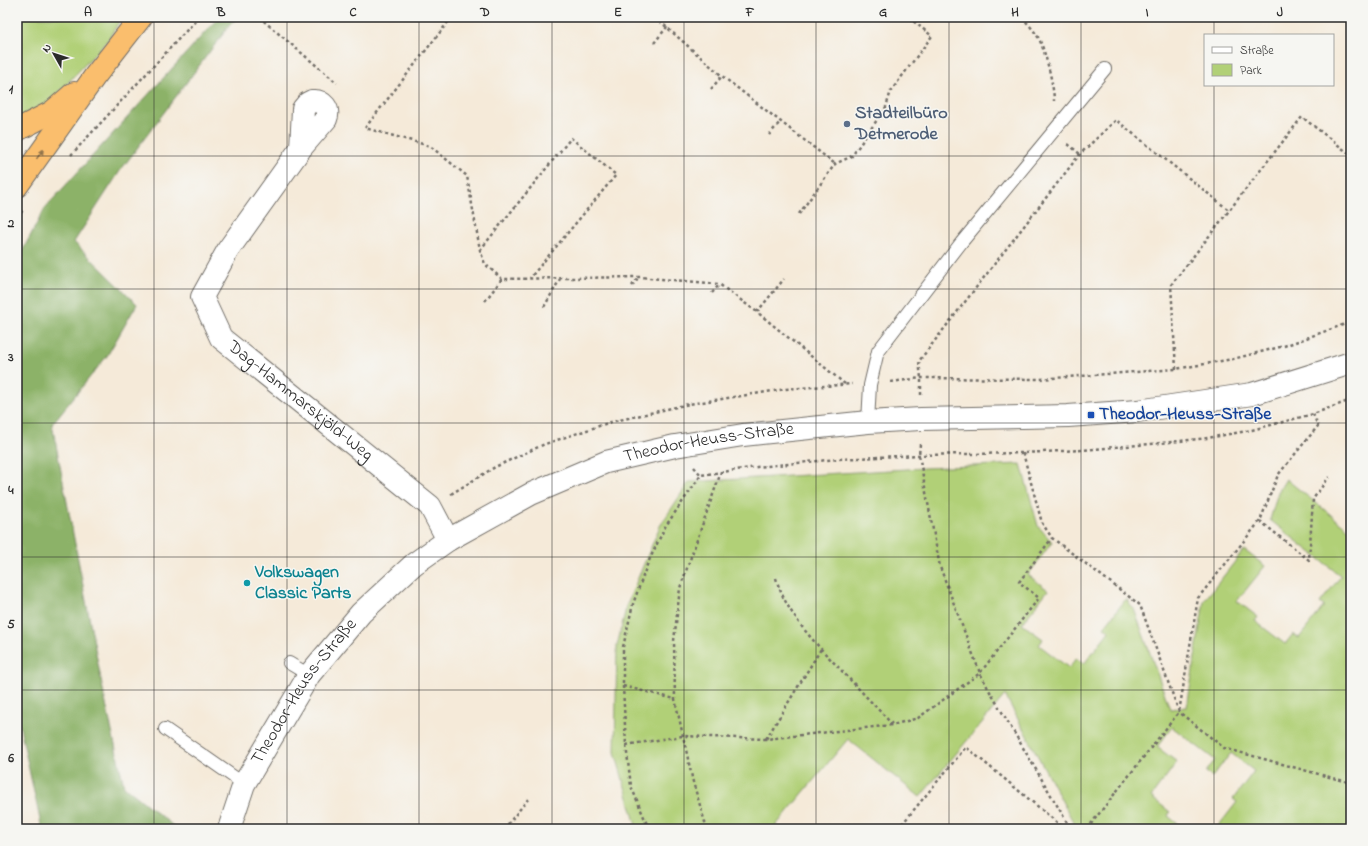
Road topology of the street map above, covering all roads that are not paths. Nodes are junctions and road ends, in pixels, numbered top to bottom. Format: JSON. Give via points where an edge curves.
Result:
{"nodes":[{"id":1,"x":141,"y":17,"type":"edge"},
{"id":2,"x":1105,"y":69,"type":"dead end"},
{"id":3,"x":95,"y":76,"type":"junction"},
{"id":4,"x":17,"y":130,"type":"edge"},
{"id":5,"x":301,"y":148,"type":"dead end"},
{"id":6,"x":17,"y":186,"type":"edge"},
{"id":7,"x":1351,"y":363,"type":"edge"},
{"id":8,"x":868,"y":422,"type":"junction"},
{"id":9,"x":448,"y":540,"type":"junction"},
{"id":10,"x":289,"y":663,"type":"dead end"},
{"id":11,"x":308,"y":674,"type":"junction"},
{"id":12,"x":165,"y":729,"type":"dead end"},
{"id":13,"x":244,"y":784,"type":"junction"},
{"id":14,"x":229,"y":829,"type":"edge"}],
"edges":[{"from":1,"to":3,"type":"highway"},
{"from":2,"to":8,"type":"lane","via":[[961,243],[878,351],[870,385]]},
{"from":3,"to":4,"type":"highway","via":[[52,112]]},
{"from":6,"to":3,"type":"highway","one_way":true},
{"from":5,"to":9,"type":"street","name":"Dag-Hammarskjöld-Weg","via":[[228,250],[202,297],[221,338],[430,506]]},
{"from":7,"to":8,"type":"street","name":"Theodor-Heuss-Straße","via":[[1252,394],[1138,411],[1068,416]]},
{"from":8,"to":9,"type":"street","name":"Theodor-Heuss-Straße","via":[[743,435],[675,446],[606,462],[531,494]]},
{"from":9,"to":11,"type":"street","name":"Theodor-Heuss-Straße","via":[[414,564],[361,613]]},
{"from":10,"to":11,"type":"lane"},
{"from":11,"to":13,"type":"street","name":"Theodor-Heuss-Straße"},
{"from":12,"to":13,"type":"lane"},
{"from":13,"to":14,"type":"street","name":"Theodor-Heuss-Straße"}]}
